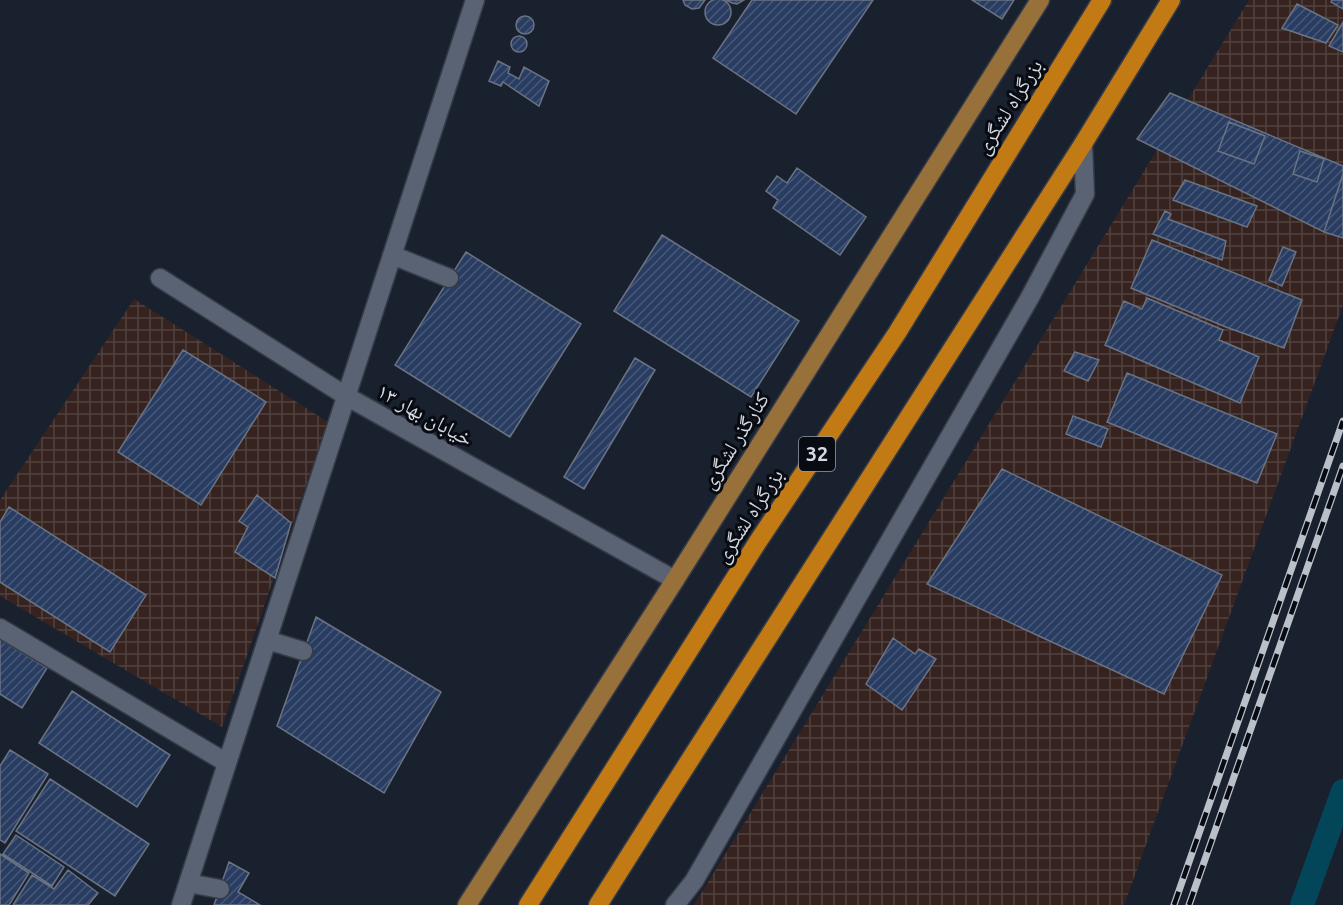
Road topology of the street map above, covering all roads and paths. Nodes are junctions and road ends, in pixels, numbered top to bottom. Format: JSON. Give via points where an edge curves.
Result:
{"nodes":[{"id":1,"x":475,"y":0,"type":"edge"},
{"id":2,"x":1041,"y":0,"type":"edge"},
{"id":3,"x":1102,"y":0,"type":"edge"},
{"id":4,"x":1171,"y":0,"type":"edge"},
{"id":5,"x":1083,"y":144,"type":"junction"},
{"id":6,"x":392,"y":255,"type":"junction"},
{"id":7,"x":160,"y":278,"type":"dead end"},
{"id":8,"x":450,"y":278,"type":"dead end"},
{"id":9,"x":346,"y":396,"type":"junction"},
{"id":10,"x":675,"y":579,"type":"junction"},
{"id":11,"x":0,"y":628,"type":"edge"},
{"id":12,"x":267,"y":640,"type":"junction"},
{"id":13,"x":303,"y":651,"type":"dead end"},
{"id":14,"x":227,"y":763,"type":"junction"},
{"id":15,"x":188,"y":883,"type":"junction"},
{"id":16,"x":220,"y":890,"type":"dead end"},
{"id":17,"x":181,"y":905,"type":"edge"},
{"id":18,"x":467,"y":905,"type":"edge"},
{"id":19,"x":528,"y":905,"type":"edge"},
{"id":20,"x":598,"y":905,"type":"edge"},
{"id":21,"x":675,"y":905,"type":"edge"}],
"edges":[{"from":1,"to":6,"type":"street"},
{"from":2,"to":10,"type":"main road","name":"کنارگذر لشگری"},
{"from":3,"to":19,"type":"highway","name":"بزرگراه لشگری","number":"32","via":[[897,333],[751,553]]},
{"from":4,"to":5,"type":"highway"},
{"from":5,"to":20,"type":"highway"},
{"from":5,"to":21,"type":"street","via":[[1085,194],[700,871]]},
{"from":6,"to":8,"type":"street"},
{"from":6,"to":9,"type":"street"},
{"from":7,"to":9,"type":"street","name":"خیابان بهار ۱۳"},
{"from":9,"to":10,"type":"street","name":"خیابان بهار ۱۳"},
{"from":9,"to":12,"type":"street"},
{"from":10,"to":18,"type":"main road","name":"کنارگذر لشگری"},
{"from":11,"to":14,"type":"street"},
{"from":12,"to":13,"type":"street"},
{"from":12,"to":14,"type":"street"},
{"from":14,"to":15,"type":"street"},
{"from":15,"to":16,"type":"street"},
{"from":15,"to":17,"type":"street"}]}
